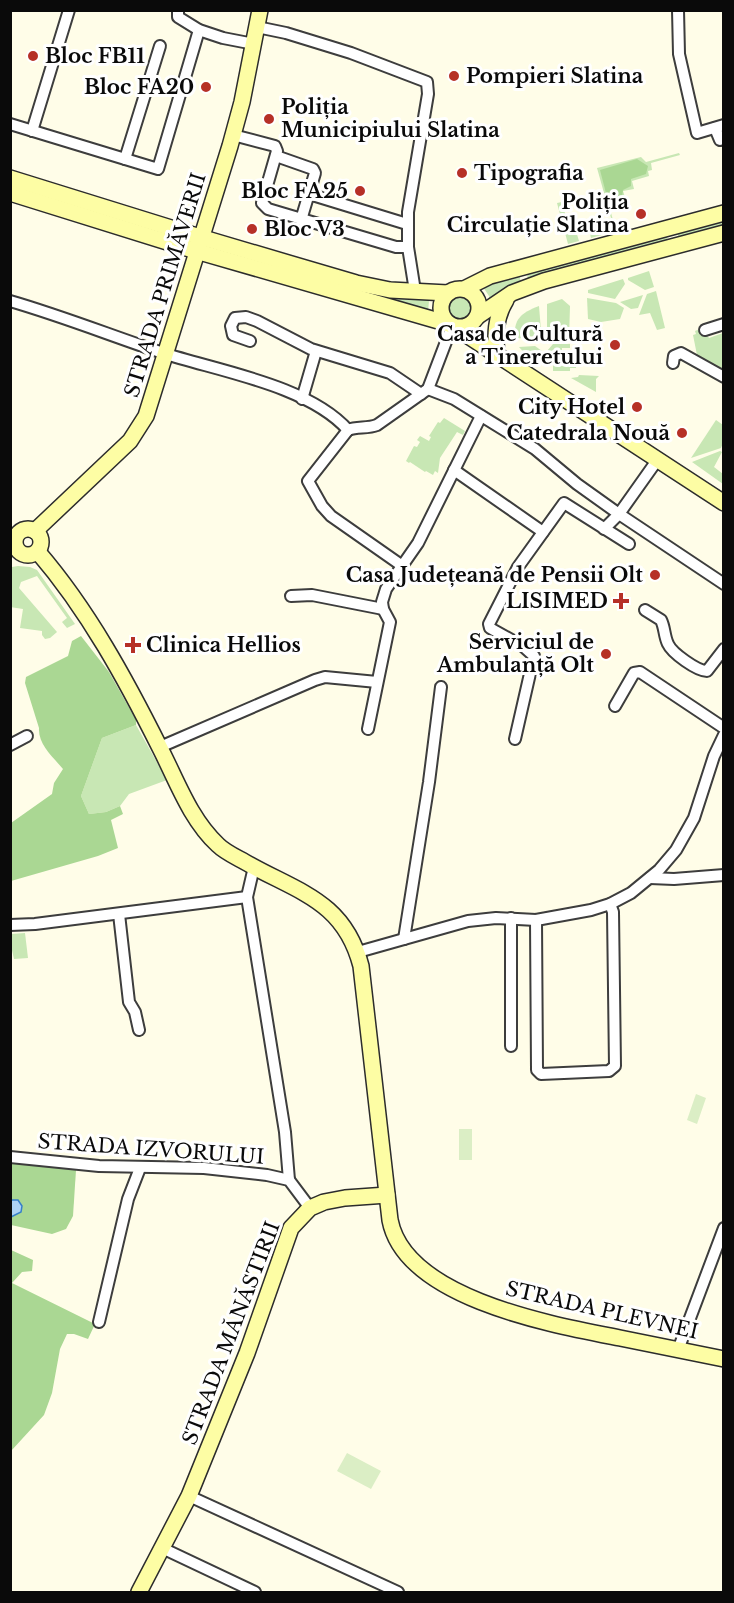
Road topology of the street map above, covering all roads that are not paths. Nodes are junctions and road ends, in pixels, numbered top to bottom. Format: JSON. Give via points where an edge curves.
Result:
{"nodes":[{"id":1,"x":69,"y":10,"type":"edge"},
{"id":2,"x":178,"y":10,"type":"edge"},
{"id":3,"x":260,"y":10,"type":"edge"},
{"id":4,"x":678,"y":10,"type":"edge"},
{"id":5,"x":257,"y":27,"type":"junction"},
{"id":6,"x":199,"y":30,"type":"junction"},
{"id":7,"x":254,"y":44,"type":"junction"},
{"id":8,"x":160,"y":46,"type":"dead end"},
{"id":9,"x":10,"y":124,"type":"edge"},
{"id":10,"x":719,"y":127,"type":"edge"},
{"id":11,"x":32,"y":131,"type":"junction"},
{"id":12,"x":233,"y":135,"type":"junction"},
{"id":13,"x":720,"y":140,"type":"dead end"},
{"id":14,"x":276,"y":156,"type":"junction"},
{"id":15,"x":125,"y":159,"type":"junction"},
{"id":16,"x":10,"y":178,"type":"edge"},
{"id":17,"x":10,"y":193,"type":"edge"},
{"id":18,"x":309,"y":194,"type":"junction"},
{"id":19,"x":723,"y":213,"type":"edge"},
{"id":20,"x":301,"y":220,"type":"junction"},
{"id":21,"x":407,"y":224,"type":"junction"},
{"id":22,"x":723,"y":233,"type":"edge"},
{"id":23,"x":198,"y":244,"type":"junction"},
{"id":24,"x":408,"y":247,"type":"junction"},
{"id":25,"x":464,"y":289,"type":"junction"},
{"id":26,"x":415,"y":291,"type":"junction"},
{"id":27,"x":448,"y":293,"type":"junction"},
{"id":28,"x":508,"y":296,"type":"junction"},
{"id":29,"x":10,"y":301,"type":"edge"},
{"id":30,"x":477,"y":317,"type":"junction"},
{"id":31,"x":723,"y":324,"type":"edge"},
{"id":32,"x":452,"y":326,"type":"junction"},
{"id":33,"x":705,"y":330,"type":"dead end"},
{"id":34,"x":250,"y":341,"type":"dead end"},
{"id":35,"x":316,"y":351,"type":"junction"},
{"id":36,"x":165,"y":354,"type":"junction"},
{"id":37,"x":497,"y":355,"type":"junction"},
{"id":38,"x":673,"y":363,"type":"dead end"},
{"id":39,"x":723,"y":377,"type":"edge"},
{"id":40,"x":424,"y":391,"type":"junction"},
{"id":41,"x":302,"y":399,"type":"junction"},
{"id":42,"x":480,"y":416,"type":"junction"},
{"id":43,"x":348,"y":430,"type":"junction"},
{"id":44,"x":658,"y":459,"type":"junction"},
{"id":45,"x":453,"y":470,"type":"junction"},
{"id":46,"x":723,"y":503,"type":"edge"},
{"id":47,"x":619,"y":514,"type":"junction"},
{"id":48,"x":604,"y":529,"type":"junction"},
{"id":49,"x":35,"y":531,"type":"junction"},
{"id":50,"x":543,"y":532,"type":"junction"},
{"id":51,"x":629,"y":544,"type":"dead end"},
{"id":52,"x":13,"y":546,"type":"edge"},
{"id":53,"x":38,"y":552,"type":"junction"},
{"id":54,"x":402,"y":565,"type":"junction"},
{"id":55,"x":723,"y":584,"type":"edge"},
{"id":56,"x":291,"y":596,"type":"dead end"},
{"id":57,"x":383,"y":609,"type":"junction"},
{"id":58,"x":645,"y":610,"type":"dead end"},
{"id":59,"x":723,"y":651,"type":"edge"},
{"id":60,"x":377,"y":682,"type":"junction"},
{"id":61,"x":441,"y":687,"type":"dead end"},
{"id":62,"x":615,"y":706,"type":"dead end"},
{"id":63,"x":723,"y":728,"type":"edge"},
{"id":64,"x":368,"y":729,"type":"dead end"},
{"id":65,"x":723,"y":735,"type":"edge"},
{"id":66,"x":27,"y":736,"type":"dead end"},
{"id":67,"x":515,"y":739,"type":"dead end"},
{"id":68,"x":10,"y":745,"type":"edge"},
{"id":69,"x":160,"y":747,"type":"junction"},
{"id":70,"x":254,"y":867,"type":"junction"},
{"id":71,"x":723,"y":875,"type":"edge"},
{"id":72,"x":650,"y":878,"type":"junction"},
{"id":73,"x":247,"y":897,"type":"junction"},
{"id":74,"x":610,"y":904,"type":"junction"},
{"id":75,"x":119,"y":914,"type":"junction"},
{"id":76,"x":511,"y":918,"type":"junction"},
{"id":77,"x":536,"y":920,"type":"junction"},
{"id":78,"x":10,"y":925,"type":"edge"},
{"id":79,"x":404,"y":939,"type":"junction"},
{"id":80,"x":358,"y":952,"type":"junction"},
{"id":81,"x":139,"y":1030,"type":"dead end"},
{"id":82,"x":511,"y":1046,"type":"dead end"},
{"id":83,"x":10,"y":1157,"type":"edge"},
{"id":84,"x":140,"y":1168,"type":"junction"},
{"id":85,"x":289,"y":1180,"type":"junction"},
{"id":86,"x":387,"y":1195,"type":"junction"},
{"id":87,"x":310,"y":1208,"type":"junction"},
{"id":88,"x":723,"y":1228,"type":"edge"},
{"id":89,"x":99,"y":1322,"type":"dead end"},
{"id":90,"x":678,"y":1350,"type":"junction"},
{"id":91,"x":723,"y":1359,"type":"edge"},
{"id":92,"x":189,"y":1496,"type":"junction"},
{"id":93,"x":162,"y":1548,"type":"junction"},
{"id":94,"x":139,"y":1593,"type":"edge"},
{"id":95,"x":255,"y":1593,"type":"edge"},
{"id":96,"x":398,"y":1593,"type":"edge"}],
"edges":[{"from":1,"to":11,"type":"street"},
{"from":2,"to":6,"type":"street","via":[[178,17]]},
{"from":3,"to":5,"type":"street","name":"STRADA PRIMĂVERII"},
{"from":4,"to":10,"type":"street","via":[[679,54],[697,133]]},
{"from":5,"to":7,"type":"street","name":"STRADA PRIMĂVERII"},
{"from":5,"to":21,"type":"street","via":[[351,53],[427,82],[429,94]]},
{"from":6,"to":7,"type":"street"},
{"from":6,"to":15,"type":"street","via":[[158,169]]},
{"from":7,"to":12,"type":"street","name":"STRADA PRIMĂVERII"},
{"from":8,"to":15,"type":"street"},
{"from":9,"to":11,"type":"street"},
{"from":10,"to":13,"type":"street"},
{"from":11,"to":15,"type":"street"},
{"from":12,"to":14,"type":"street","via":[[275,146]]},
{"from":12,"to":23,"type":"street","name":"STRADA PRIMĂVERII"},
{"from":14,"to":18,"type":"street","via":[[313,169]]},
{"from":14,"to":20,"type":"street","via":[[262,204]]},
{"from":16,"to":23,"type":"street"},
{"from":17,"to":23,"type":"street"},
{"from":18,"to":20,"type":"street"},
{"from":18,"to":21,"type":"street"},
{"from":19,"to":25,"type":"street","via":[[490,276]]},
{"from":20,"to":24,"type":"street"},
{"from":21,"to":24,"type":"street"},
{"from":22,"to":28,"type":"street","via":[[544,281]]},
{"from":23,"to":26,"type":"street","via":[[356,283]]},
{"from":23,"to":32,"type":"street"},
{"from":23,"to":36,"type":"street","name":"STRADA PRIMĂVERII"},
{"from":24,"to":26,"type":"street"},
{"from":25,"to":27,"type":"street"},
{"from":25,"to":30,"type":"street","via":[[478,302]]},
{"from":26,"to":27,"type":"street"},
{"from":27,"to":32,"type":"street","via":[[440,309]]},
{"from":28,"to":30,"type":"street"},
{"from":28,"to":37,"type":"street","via":[[497,317]]},
{"from":29,"to":36,"type":"street"},
{"from":30,"to":32,"type":"street","via":[[468,326]]},
{"from":30,"to":37,"type":"street"},
{"from":31,"to":33,"type":"street"},
{"from":32,"to":37,"type":"street"},
{"from":32,"to":40,"type":"street"},
{"from":34,"to":35,"type":"street","via":[[233,335],[231,326],[235,318],[257,321]]},
{"from":35,"to":40,"type":"street","via":[[390,373],[403,384]]},
{"from":35,"to":41,"type":"street"},
{"from":36,"to":41,"type":"street","via":[[248,377]]},
{"from":36,"to":49,"type":"street","name":"STRADA PRIMĂVERII","via":[[139,430]]},
{"from":37,"to":44,"type":"street"},
{"from":38,"to":39,"type":"street","via":[[674,356],[681,353]]},
{"from":40,"to":42,"type":"street","via":[[453,399]]},
{"from":40,"to":43,"type":"street","via":[[370,428]]},
{"from":41,"to":43,"type":"street"},
{"from":42,"to":45,"type":"street"},
{"from":42,"to":47,"type":"street","via":[[535,449]]},
{"from":43,"to":54,"type":"street","via":[[308,481],[331,516]]},
{"from":44,"to":46,"type":"street"},
{"from":44,"to":47,"type":"street"},
{"from":45,"to":50,"type":"street"},
{"from":45,"to":54,"type":"street","via":[[418,543]]},
{"from":47,"to":48,"type":"street"},
{"from":47,"to":55,"type":"street"},
{"from":48,"to":50,"type":"street","via":[[564,503]]},
{"from":48,"to":51,"type":"street"},
{"from":49,"to":52,"type":"street","name":"STRADA PRIMĂVERII","via":[[20,531]]},
{"from":49,"to":53,"type":"street","via":[[42,540]]},
{"from":50,"to":67,"type":"street","via":[[518,567],[489,624],[534,656]]},
{"from":52,"to":53,"type":"street","name":"STRADA PRIMĂVERII","via":[[23,555]]},
{"from":53,"to":69,"type":"street","via":[[99,639]]},
{"from":54,"to":57,"type":"street","via":[[386,588]]},
{"from":56,"to":57,"type":"street","via":[[312,595]]},
{"from":57,"to":60,"type":"street","via":[[390,622]]},
{"from":58,"to":59,"type":"street","via":[[661,620],[671,650],[697,669],[707,671]]},
{"from":60,"to":64,"type":"street"},
{"from":60,"to":69,"type":"street","via":[[325,677]]},
{"from":61,"to":79,"type":"street"},
{"from":62,"to":63,"type":"street","via":[[634,673],[640,672]]},
{"from":65,"to":72,"type":"street","via":[[694,818],[676,850]]},
{"from":66,"to":68,"type":"street"},
{"from":69,"to":70,"type":"street","via":[[200,824],[219,846]]},
{"from":70,"to":73,"type":"street"},
{"from":70,"to":80,"type":"street","via":[[303,891],[328,909]]},
{"from":71,"to":72,"type":"street"},
{"from":72,"to":74,"type":"street"},
{"from":73,"to":75,"type":"street"},
{"from":73,"to":85,"type":"street","via":[[285,1132]]},
{"from":74,"to":77,"type":"street"},
{"from":74,"to":77,"type":"street","via":[[615,1066],[609,1071],[541,1074],[537,1070]]},
{"from":75,"to":78,"type":"street"},
{"from":75,"to":81,"type":"street","via":[[129,1002]]},
{"from":76,"to":77,"type":"street"},
{"from":76,"to":79,"type":"street","via":[[468,921]]},
{"from":76,"to":82,"type":"street"},
{"from":79,"to":80,"type":"street"},
{"from":80,"to":86,"type":"street"},
{"from":83,"to":84,"type":"street","name":"STRADA IZVORULUI"},
{"from":84,"to":85,"type":"street","name":"STRADA IZVORULUI","via":[[245,1171]]},
{"from":84,"to":89,"type":"street","via":[[128,1199]]},
{"from":85,"to":87,"type":"street","name":"STRADA IZVORULUI"},
{"from":86,"to":87,"type":"street","via":[[345,1198]]},
{"from":86,"to":90,"type":"street","name":"STRADA PLEVNEI","via":[[392,1230],[400,1246],[424,1270],[456,1289],[534,1320]]},
{"from":87,"to":92,"type":"street","name":"STRADA MĂNĂSTIRII","via":[[291,1228],[247,1353]]},
{"from":88,"to":90,"type":"street"},
{"from":90,"to":91,"type":"street","name":"STRADA PLEVNEI"},
{"from":92,"to":93,"type":"street","name":"STRADA MĂNĂSTIRII"},
{"from":92,"to":96,"type":"street"},
{"from":93,"to":94,"type":"street","name":"STRADA MĂNĂSTIRII"},
{"from":93,"to":95,"type":"street"}]}
